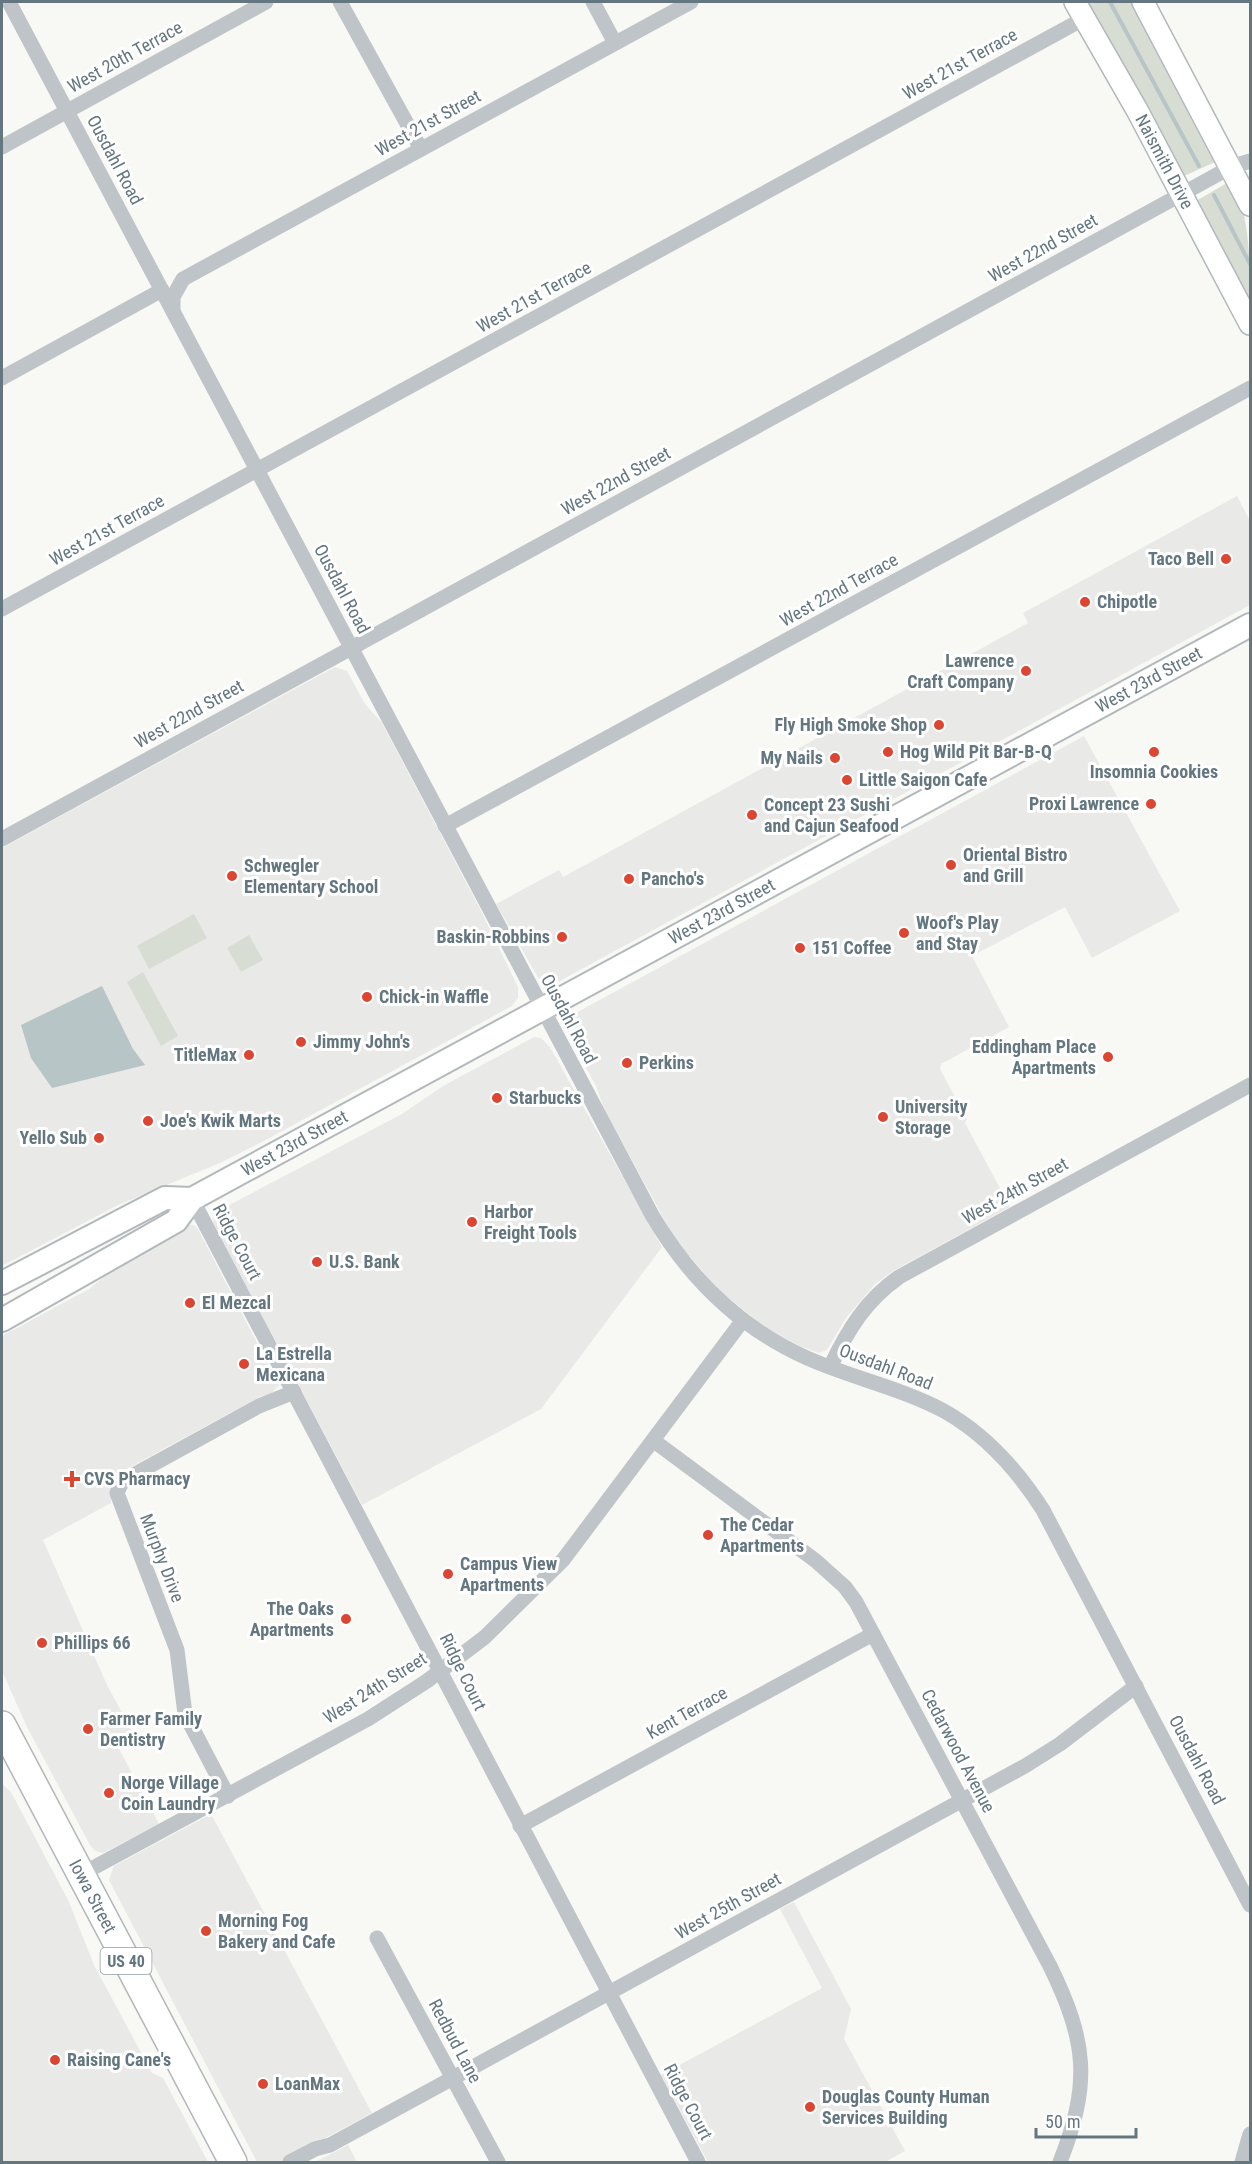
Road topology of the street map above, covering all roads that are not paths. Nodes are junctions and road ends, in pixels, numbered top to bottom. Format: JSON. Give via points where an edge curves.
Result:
{"nodes":[{"id":1,"x":9,"y":2,"type":"edge"},
{"id":2,"x":266,"y":2,"type":"edge"},
{"id":3,"x":340,"y":2,"type":"edge"},
{"id":4,"x":592,"y":2,"type":"edge"},
{"id":5,"x":692,"y":2,"type":"edge"},
{"id":6,"x":1143,"y":2,"type":"edge"},
{"id":7,"x":1080,"y":10,"type":"edge"},
{"id":8,"x":615,"y":43,"type":"junction"},
{"id":9,"x":67,"y":111,"type":"junction"},
{"id":10,"x":2,"y":147,"type":"edge"},
{"id":11,"x":421,"y":149,"type":"junction"},
{"id":12,"x":1240,"y":164,"type":"edge"},
{"id":13,"x":1182,"y":194,"type":"junction"},
{"id":14,"x":1251,"y":205,"type":"edge"},
{"id":15,"x":153,"y":273,"type":"junction"},
{"id":16,"x":183,"y":279,"type":"junction"},
{"id":17,"x":162,"y":290,"type":"junction"},
{"id":18,"x":173,"y":311,"type":"junction"},
{"id":19,"x":1251,"y":324,"type":"edge"},
{"id":20,"x":2,"y":378,"type":"edge"},
{"id":21,"x":1251,"y":388,"type":"edge"},
{"id":22,"x":257,"y":470,"type":"junction"},
{"id":23,"x":2,"y":609,"type":"edge"},
{"id":24,"x":1251,"y":625,"type":"edge"},
{"id":25,"x":351,"y":648,"type":"junction"},
{"id":26,"x":445,"y":826,"type":"junction"},
{"id":27,"x":2,"y":839,"type":"edge"},
{"id":28,"x":543,"y":1010,"type":"junction"},
{"id":29,"x":1251,"y":1085,"type":"edge"},
{"id":30,"x":192,"y":1199,"type":"junction"},
{"id":31,"x":2,"y":1283,"type":"edge"},
{"id":32,"x":2,"y":1320,"type":"edge"},
{"id":33,"x":743,"y":1320,"type":"junction"},
{"id":34,"x":831,"y":1367,"type":"junction"},
{"id":35,"x":294,"y":1392,"type":"junction"},
{"id":36,"x":654,"y":1440,"type":"junction"},
{"id":37,"x":873,"y":1634,"type":"junction"},
{"id":38,"x":440,"y":1671,"type":"junction"},
{"id":39,"x":1136,"y":1686,"type":"junction"},
{"id":40,"x":2,"y":1725,"type":"edge"},
{"id":41,"x":228,"y":1796,"type":"junction"},
{"id":42,"x":962,"y":1801,"type":"junction"},
{"id":43,"x":520,"y":1826,"type":"junction"},
{"id":44,"x":80,"y":1875,"type":"junction"},
{"id":45,"x":1251,"y":1905,"type":"edge"},
{"id":46,"x":377,"y":1938,"type":"dead end"},
{"id":47,"x":609,"y":1993,"type":"junction"},
{"id":48,"x":453,"y":2078,"type":"junction"},
{"id":49,"x":1251,"y":2134,"type":"edge"},
{"id":50,"x":330,"y":2145,"type":"junction"},
{"id":51,"x":232,"y":2163,"type":"edge"},
{"id":52,"x":290,"y":2163,"type":"edge"},
{"id":53,"x":308,"y":2163,"type":"edge"},
{"id":54,"x":498,"y":2163,"type":"edge"},
{"id":55,"x":698,"y":2163,"type":"edge"},
{"id":56,"x":1060,"y":2163,"type":"edge"},
{"id":57,"x":1242,"y":2163,"type":"edge"}],
"edges":[{"from":1,"to":9,"type":"street","name":"Ousdahl Road"},
{"from":2,"to":9,"type":"street","name":"West 20th Terrace"},
{"from":3,"to":11,"type":"street"},
{"from":4,"to":8,"type":"street"},
{"from":5,"to":8,"type":"street","name":"West 21st Street"},
{"from":6,"to":12,"type":"street"},
{"from":7,"to":13,"type":"street","name":"Naismith Drive"},
{"from":7,"to":22,"type":"street","name":"West 21st Terrace"},
{"from":8,"to":11,"type":"street","name":"West 21st Street"},
{"from":9,"to":10,"type":"street","name":"West 20th Terrace"},
{"from":9,"to":15,"type":"street","name":"Ousdahl Road"},
{"from":11,"to":16,"type":"street","name":"West 21st Street"},
{"from":12,"to":13,"type":"street","name":"West 22nd Street"},
{"from":12,"to":14,"type":"street"},
{"from":13,"to":19,"type":"street","name":"Naismith Drive"},
{"from":13,"to":25,"type":"street","name":"West 22nd Street"},
{"from":15,"to":16,"type":"street"},
{"from":15,"to":17,"type":"street","name":"Ousdahl Road"},
{"from":16,"to":18,"type":"street","via":[[173,297]]},
{"from":17,"to":18,"type":"street","name":"Ousdahl Road"},
{"from":17,"to":20,"type":"street"},
{"from":18,"to":22,"type":"street","name":"Ousdahl Road"},
{"from":21,"to":26,"type":"street","name":"West 22nd Terrace"},
{"from":22,"to":23,"type":"street","name":"West 21st Terrace"},
{"from":22,"to":25,"type":"street","name":"Ousdahl Road"},
{"from":24,"to":28,"type":"main road","name":"West 23rd Street"},
{"from":25,"to":26,"type":"street","name":"Ousdahl Road"},
{"from":25,"to":27,"type":"street","name":"West 22nd Street"},
{"from":26,"to":28,"type":"street","name":"Ousdahl Road"},
{"from":28,"to":30,"type":"main road","name":"West 23rd Street"},
{"from":28,"to":33,"type":"street","name":"Ousdahl Road","via":[[669,1243],[705,1288]]},
{"from":29,"to":34,"type":"street","name":"West 24th Street","via":[[899,1277],[856,1317]]},
{"from":30,"to":31,"type":"main road","name":"West 23rd Street","via":[[165,1198]]},
{"from":30,"to":32,"type":"main road","name":"West 23rd Street","via":[[176,1221]]},
{"from":30,"to":35,"type":"street","name":"Ridge Court"},
{"from":33,"to":34,"type":"street","name":"Ousdahl Road","via":[[788,1348]]},
{"from":33,"to":36,"type":"street","name":"West 24th Street"},
{"from":34,"to":39,"type":"street","name":"Ousdahl Road","via":[[945,1412],[976,1433],[1002,1458],[1043,1510]]},
{"from":35,"to":38,"type":"street","name":"Ridge Court"},
{"from":35,"to":41,"type":"street","name":"Murphy Drive","via":[[259,1406],[128,1478],[117,1493],[177,1650],[185,1714]]},
{"from":36,"to":37,"type":"street","name":"Cedarwood Avenue","via":[[834,1576],[856,1602]]},
{"from":36,"to":38,"type":"street","name":"West 24th Street","via":[[584,1534],[539,1586]]},
{"from":37,"to":42,"type":"street","name":"Cedarwood Avenue"},
{"from":37,"to":43,"type":"street","name":"Kent Terrace"},
{"from":38,"to":41,"type":"street","name":"West 24th Street","via":[[368,1719]]},
{"from":38,"to":43,"type":"street","name":"Ridge Court"},
{"from":39,"to":42,"type":"street","name":"West 25th Street","via":[[1060,1744]]},
{"from":39,"to":45,"type":"street","name":"Ousdahl Road"},
{"from":40,"to":44,"type":"highway","name":"Iowa Street","number":"US 40"},
{"from":41,"to":44,"type":"street","name":"West 24th Street"},
{"from":42,"to":47,"type":"street","name":"West 25th Street"},
{"from":42,"to":56,"type":"street","name":"Cedarwood Avenue","via":[[1074,2019],[1081,2096]]},
{"from":43,"to":47,"type":"street","name":"Ridge Court"},
{"from":44,"to":51,"type":"highway","name":"Iowa Street","number":"US 40"},
{"from":46,"to":48,"type":"street","name":"Redbud Lane"},
{"from":47,"to":48,"type":"street","name":"West 25th Street"},
{"from":47,"to":55,"type":"street","name":"Ridge Court"},
{"from":48,"to":50,"type":"street","name":"West 25th Street"},
{"from":48,"to":54,"type":"street","name":"Redbud Lane"},
{"from":49,"to":57,"type":"street"},
{"from":50,"to":52,"type":"street","name":"West 25th Street"},
{"from":50,"to":53,"type":"street","name":"West 25th Street"}]}
